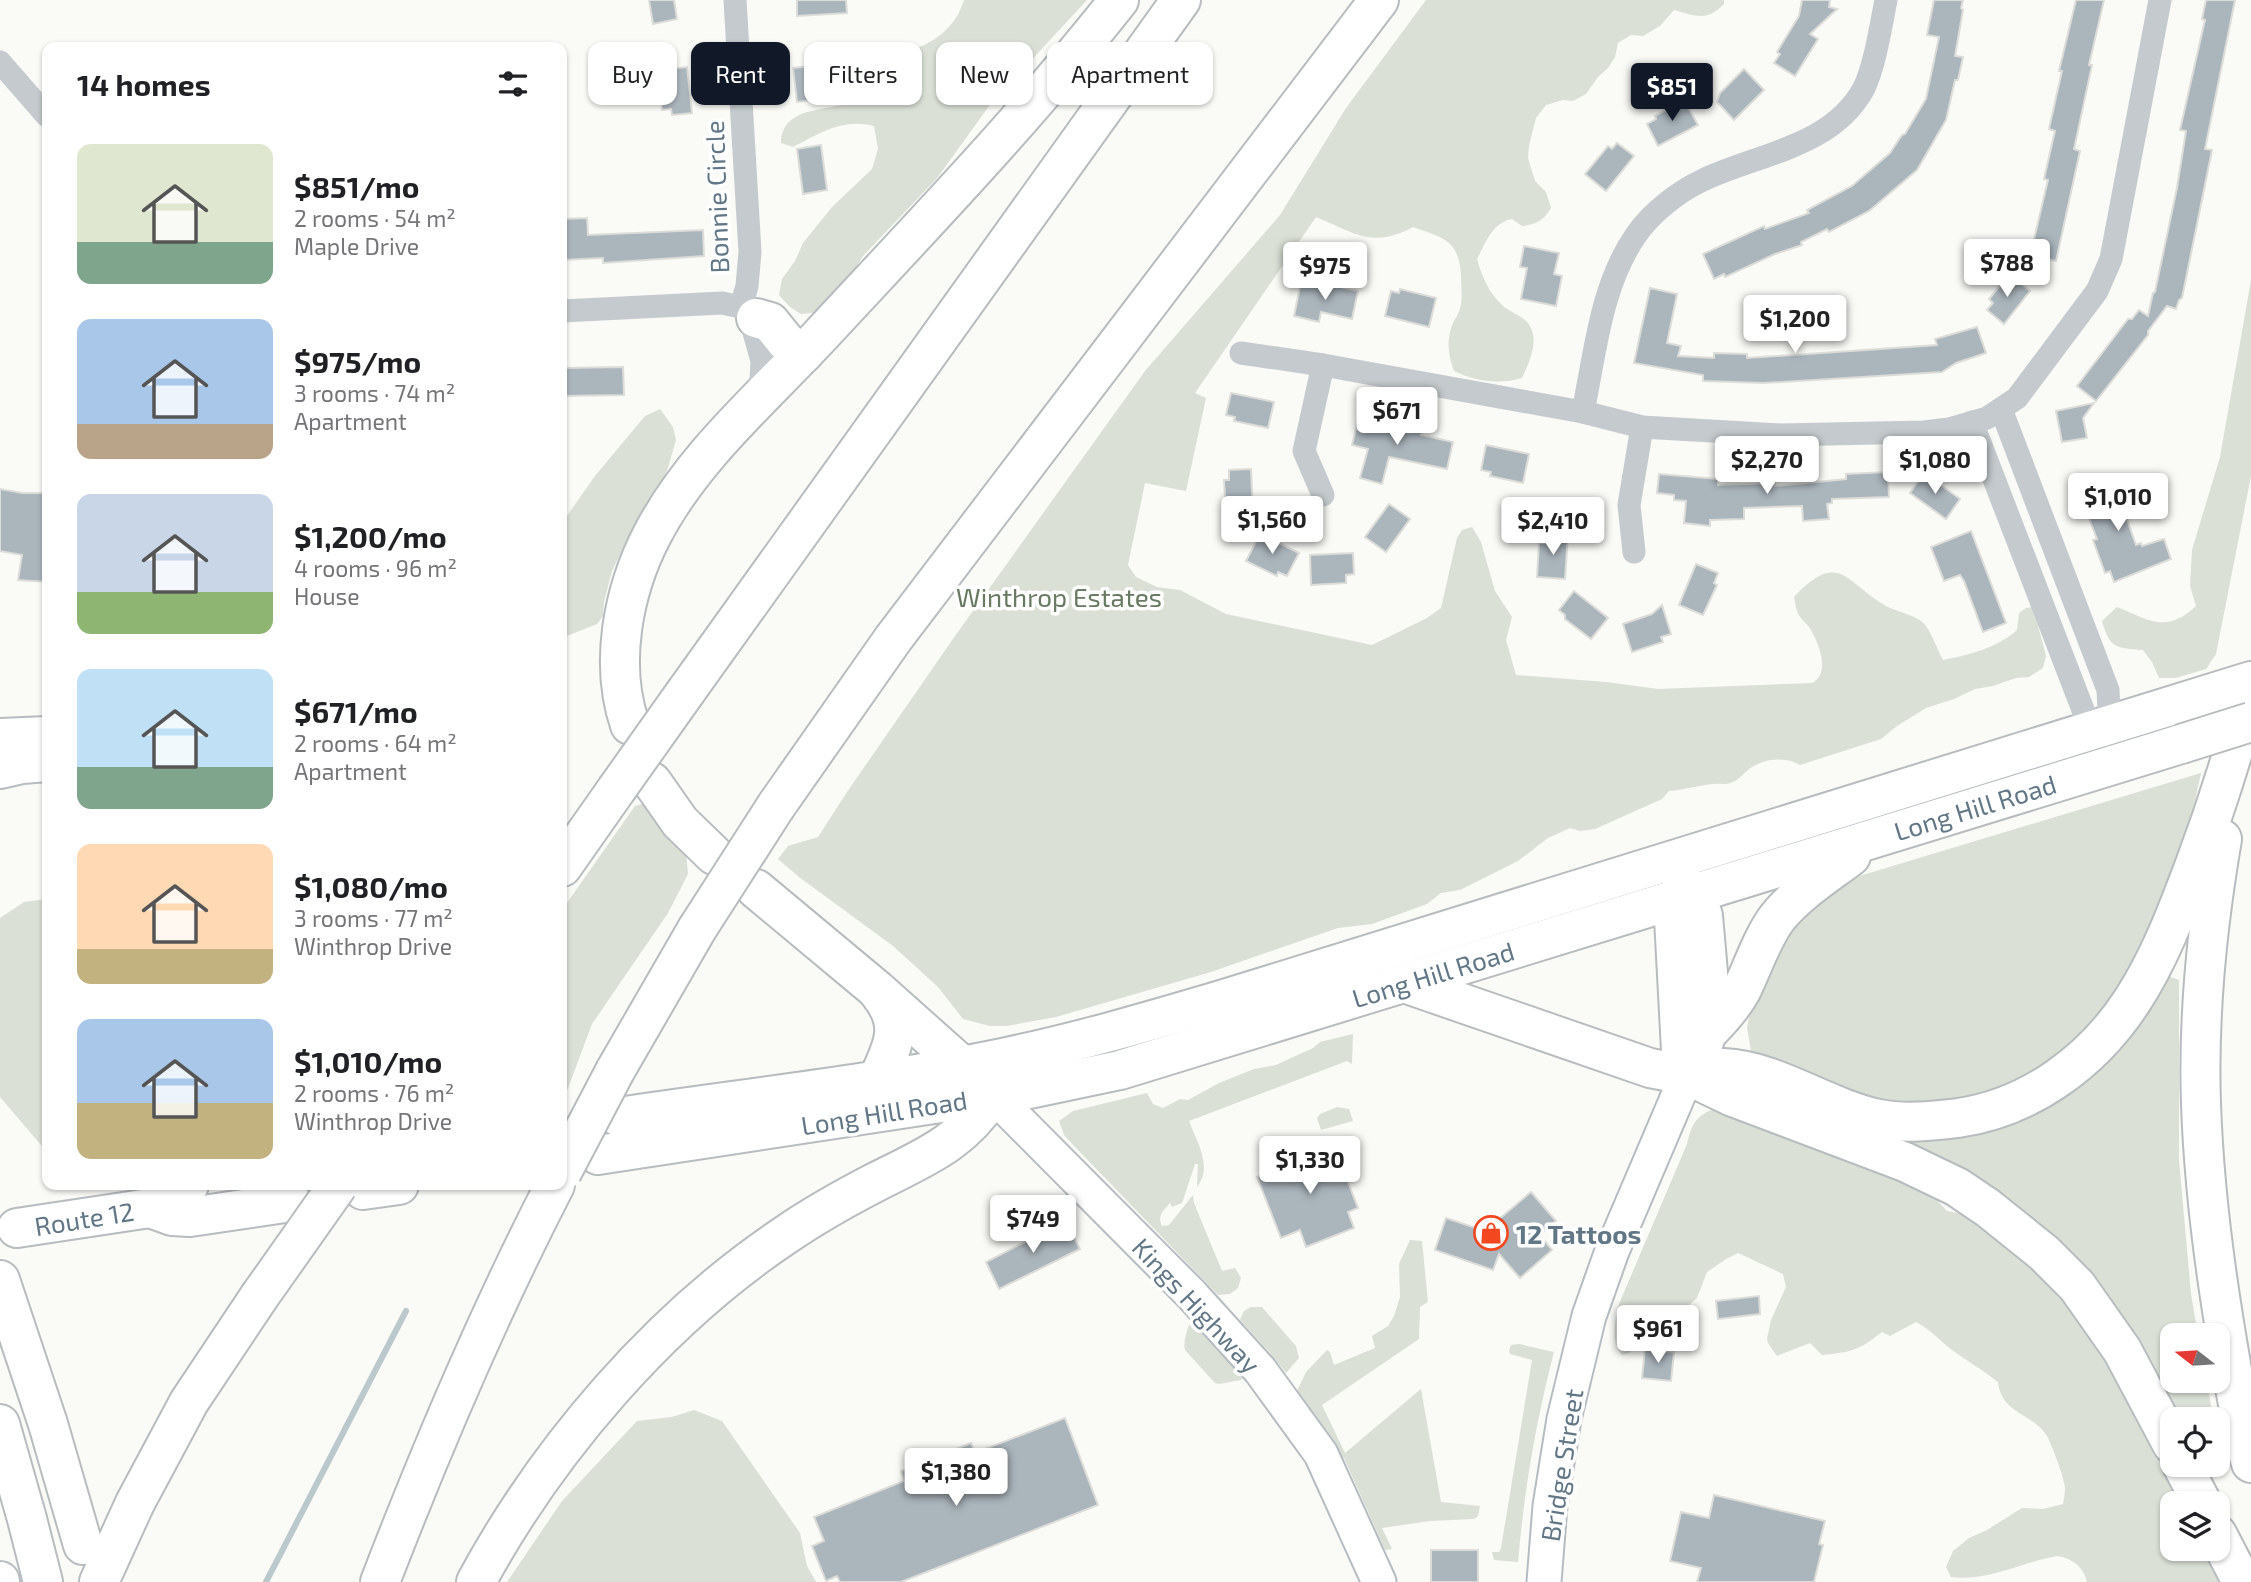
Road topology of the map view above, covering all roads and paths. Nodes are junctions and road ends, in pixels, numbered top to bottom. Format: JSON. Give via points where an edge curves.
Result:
{"nodes":[{"id":1,"x":735,"y":0,"type":"edge"},
{"id":2,"x":1119,"y":0,"type":"edge"},
{"id":3,"x":1181,"y":0,"type":"edge"},
{"id":4,"x":1201,"y":0,"type":"edge"},
{"id":5,"x":1379,"y":0,"type":"edge"},
{"id":6,"x":1389,"y":0,"type":"edge"},
{"id":7,"x":1886,"y":0,"type":"edge"},
{"id":8,"x":2160,"y":0,"type":"edge"},
{"id":9,"x":0,"y":62,"type":"edge"},
{"id":10,"x":1326,"y":70,"type":"junction"},
{"id":11,"x":42,"y":110,"type":"edge"},
{"id":12,"x":567,"y":312,"type":"edge"},
{"id":13,"x":749,"y":313,"type":"junction"},
{"id":14,"x":804,"y":353,"type":"junction"},
{"id":15,"x":1241,"y":353,"type":"dead end"},
{"id":16,"x":1323,"y":365,"type":"junction"},
{"id":17,"x":760,"y":400,"type":"junction"},
{"id":18,"x":1583,"y":412,"type":"junction"},
{"id":19,"x":1987,"y":416,"type":"junction"},
{"id":20,"x":1642,"y":427,"type":"junction"},
{"id":21,"x":1324,"y":495,"type":"dead end"},
{"id":22,"x":1634,"y":552,"type":"dead end"},
{"id":23,"x":782,"y":559,"type":"junction"},
{"id":24,"x":2250,"y":698,"type":"edge"},
{"id":25,"x":630,"y":725,"type":"dead end"},
{"id":26,"x":2103,"y":728,"type":"junction"},
{"id":27,"x":42,"y":736,"type":"edge"},
{"id":28,"x":0,"y":738,"type":"edge"},
{"id":29,"x":42,"y":762,"type":"edge"},
{"id":30,"x":2116,"y":764,"type":"junction"},
{"id":31,"x":0,"y":769,"type":"edge"},
{"id":32,"x":634,"y":786,"type":"junction"},
{"id":33,"x":1874,"y":839,"type":"junction"},
{"id":34,"x":714,"y":855,"type":"dead end"},
{"id":35,"x":1674,"y":860,"type":"junction"},
{"id":36,"x":567,"y":861,"type":"edge"},
{"id":37,"x":756,"y":889,"type":"dead end"},
{"id":38,"x":1686,"y":896,"type":"junction"},
{"id":39,"x":1404,"y":983,"type":"junction"},
{"id":40,"x":876,"y":989,"type":"junction"},
{"id":41,"x":1707,"y":1033,"type":"junction"},
{"id":42,"x":963,"y":1066,"type":"junction"},
{"id":43,"x":1688,"y":1075,"type":"junction"},
{"id":44,"x":878,"y":1079,"type":"junction"},
{"id":45,"x":993,"y":1095,"type":"junction"},
{"id":46,"x":619,"y":1117,"type":"dead end"},
{"id":47,"x":598,"y":1155,"type":"dead end"},
{"id":48,"x":567,"y":1162,"type":"edge"},
{"id":49,"x":173,"y":1190,"type":"edge"},
{"id":50,"x":364,"y":1190,"type":"edge"},
{"id":51,"x":155,"y":1196,"type":"edge"},
{"id":52,"x":549,"y":1197,"type":"edge"},
{"id":53,"x":292,"y":1202,"type":"dead end"},
{"id":54,"x":17,"y":1228,"type":"dead end"},
{"id":55,"x":4,"y":1292,"type":"edge"},
{"id":56,"x":2160,"y":1421,"type":"edge"},
{"id":57,"x":0,"y":1424,"type":"edge"},
{"id":58,"x":2251,"y":1462,"type":"edge"},
{"id":59,"x":82,"y":1545,"type":"dead end"},
{"id":60,"x":2230,"y":1559,"type":"edge"},
{"id":61,"x":43,"y":1582,"type":"edge"},
{"id":62,"x":99,"y":1582,"type":"edge"},
{"id":63,"x":380,"y":1582,"type":"edge"},
{"id":64,"x":477,"y":1582,"type":"edge"},
{"id":65,"x":1380,"y":1582,"type":"edge"},
{"id":66,"x":1544,"y":1582,"type":"edge"},
{"id":67,"x":2242,"y":1582,"type":"edge"}],
"edges":[{"from":1,"to":13,"type":"street","name":"Bonnie Circle","via":[[750,252]]},
{"from":2,"to":14,"type":"highway","via":[[1006,133]]},
{"from":3,"to":23,"type":"highway"},
{"from":4,"to":23,"type":"highway","via":[[1026,246]]},
{"from":5,"to":10,"type":"highway"},
{"from":6,"to":10,"type":"highway"},
{"from":7,"to":18,"type":"street","via":[[1864,88],[1846,110],[1818,136],[1684,190],[1637,233],[1609,290]]},
{"from":8,"to":19,"type":"street","via":[[2111,259],[2097,291],[2048,359],[2017,398]]},
{"from":9,"to":11,"type":"street"},
{"from":10,"to":48,"type":"highway","bridge":true,"via":[[893,639],[776,806],[697,929]]},
{"from":12,"to":13,"type":"street","via":[[725,303]]},
{"from":13,"to":14,"type":"highway","via":[[770,322],[787,343]]},
{"from":13,"to":17,"type":"street","via":[[762,361]]},
{"from":14,"to":17,"type":"highway"},
{"from":15,"to":16,"type":"street"},
{"from":16,"to":18,"type":"street"},
{"from":16,"to":21,"type":"street","via":[[1304,451]]},
{"from":17,"to":25,"type":"highway","via":[[683,484],[639,563],[621,648],[622,694]]},
{"from":18,"to":20,"type":"street"},
{"from":19,"to":20,"type":"street","via":[[1937,430],[1881,435]]},
{"from":19,"to":26,"type":"street","via":[[2085,715]]},
{"from":19,"to":26,"type":"street","via":[[2108,691],[2110,703]]},
{"from":20,"to":22,"type":"street","via":[[1629,505]]},
{"from":23,"to":32,"type":"highway","bridge":true,"via":[[687,690]]},
{"from":24,"to":26,"type":"highway","name":"Long Hill Road","via":[[2189,701]]},
{"from":24,"to":30,"type":"highway","name":"Long Hill Road","bridge":true,"via":[[2181,744]]},
{"from":24,"to":43,"type":"highway","via":[[2182,900],[2143,983],[2106,1035],[2053,1082],[2020,1101],[1973,1116],[1930,1122],[1878,1119],[1738,1070],[1709,1069]]},
{"from":24,"to":58,"type":"highway","via":[[2209,932],[2201,1082],[2219,1296]]},
{"from":26,"to":30,"type":"street"},
{"from":26,"to":35,"type":"highway","name":"Long Hill Road"},
{"from":27,"to":28,"type":"highway"},
{"from":29,"to":31,"type":"highway"},
{"from":30,"to":33,"type":"highway","name":"Long Hill Road"},
{"from":32,"to":34,"type":"highway"},
{"from":32,"to":36,"type":"highway"},
{"from":33,"to":38,"type":"highway","name":"Long Hill Road"},
{"from":33,"to":41,"type":"highway","via":[[1799,895],[1776,919],[1740,993]]},
{"from":35,"to":38,"type":"highway","name":"Bridge Street"},
{"from":35,"to":42,"type":"highway","name":"Long Hill Road","via":[[1183,1012]]},
{"from":37,"to":40,"type":"highway","name":"Kings Highway"},
{"from":38,"to":39,"type":"highway","name":"Long Hill Road"},
{"from":38,"to":41,"type":"highway","name":"Bridge Street","via":[[1699,904],[1703,916],[1711,1007]]},
{"from":38,"to":43,"type":"highway","via":[[1676,907],[1674,919],[1681,1050]]},
{"from":39,"to":43,"type":"highway","via":[[1650,1068]]},
{"from":39,"to":45,"type":"highway","name":"Long Hill Road","via":[[1129,1068]]},
{"from":40,"to":42,"type":"highway","name":"Kings Highway"},
{"from":40,"to":44,"type":"highway","via":[[890,1006],[895,1028]]},
{"from":41,"to":43,"type":"highway","name":"Bridge Street"},
{"from":42,"to":44,"type":"highway","name":"Long Hill Road"},
{"from":42,"to":45,"type":"highway","name":"Kings Highway"},
{"from":43,"to":56,"type":"highway","via":[[1733,1097],[1905,1162],[1957,1188],[2013,1226],[2077,1286],[2103,1320]]},
{"from":43,"to":66,"type":"main road","name":"Bridge Street","via":[[1612,1251],[1589,1317],[1564,1419]]},
{"from":44,"to":46,"type":"highway","name":"Long Hill Road"},
{"from":45,"to":47,"type":"highway","name":"Long Hill Road"},
{"from":45,"to":64,"type":"highway","via":[[943,1148],[796,1228],[680,1318],[570,1441],[522,1507]]},
{"from":45,"to":65,"type":"main road","name":"Kings Highway","via":[[1260,1370],[1321,1454]]},
{"from":49,"to":51,"type":"highway"},
{"from":50,"to":62,"type":"highway","bridge":true,"via":[[259,1297],[189,1402]]},
{"from":51,"to":53,"type":"highway","via":[[172,1216],[190,1217]]},
{"from":51,"to":54,"type":"highway","name":"Route 12"},
{"from":52,"to":63,"type":"highway","via":[[438,1438]]},
{"from":55,"to":59,"type":"highway"},
{"from":57,"to":61,"type":"highway"},
{"from":60,"to":67,"type":"highway"}]}
